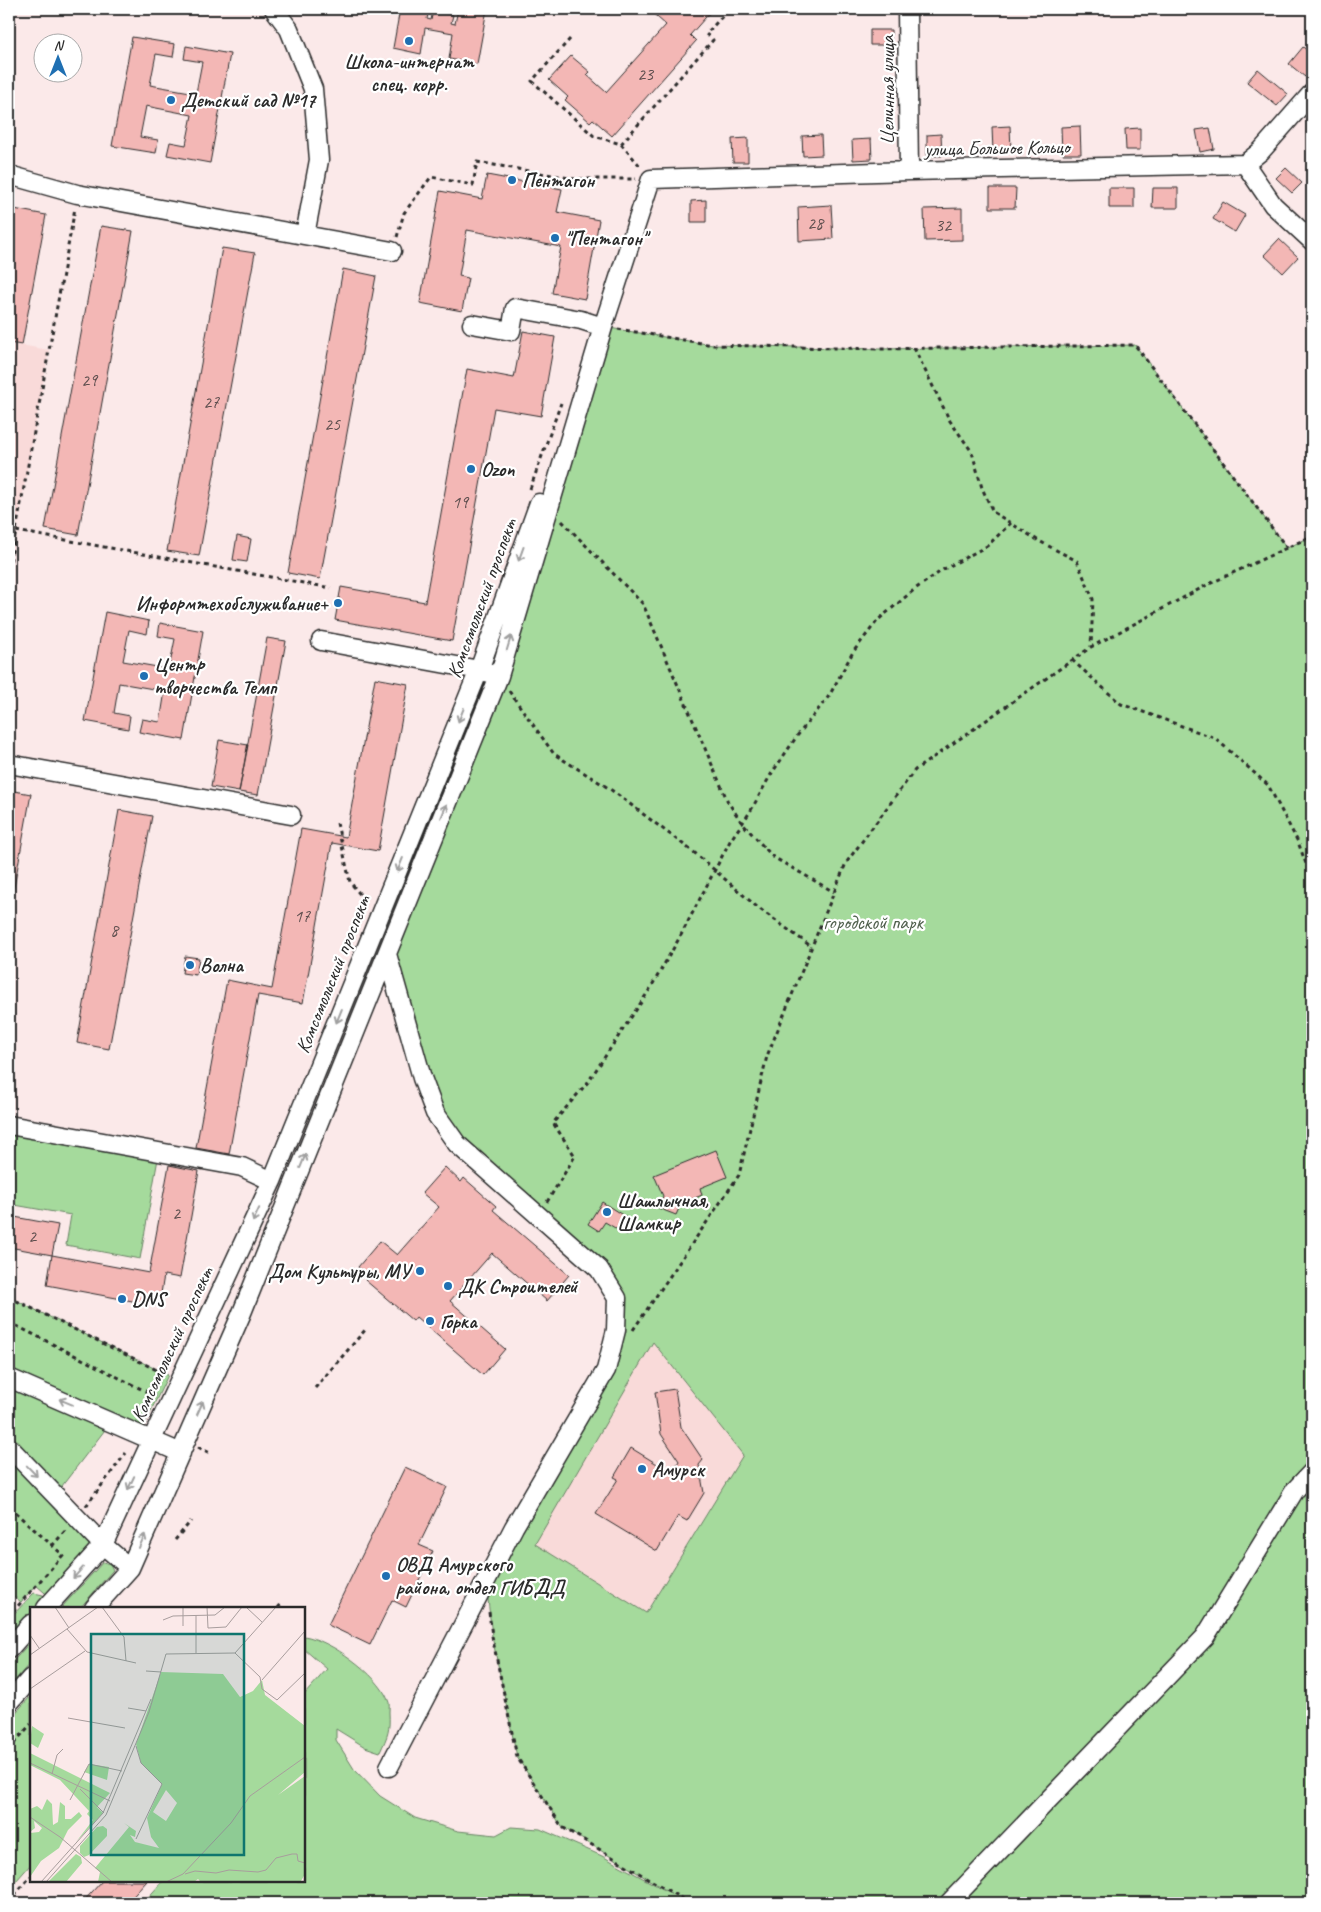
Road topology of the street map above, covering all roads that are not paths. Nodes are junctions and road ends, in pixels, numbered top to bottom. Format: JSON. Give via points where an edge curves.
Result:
{"nodes":[{"id":1,"x":274,"y":9,"type":"edge"},
{"id":2,"x":907,"y":9,"type":"edge"},
{"id":3,"x":1312,"y":93,"type":"edge"},
{"id":4,"x":1245,"y":164,"type":"junction"},
{"id":5,"x":909,"y":171,"type":"junction"},
{"id":6,"x":9,"y":175,"type":"edge"},
{"id":7,"x":651,"y":179,"type":"joint"},
{"id":8,"x":305,"y":235,"type":"junction"},
{"id":9,"x":1312,"y":241,"type":"edge"},
{"id":10,"x":392,"y":251,"type":"road end"},
{"id":11,"x":472,"y":324,"type":"dead end"},
{"id":12,"x":603,"y":327,"type":"junction"},
{"id":13,"x":321,"y":641,"type":"dead end"},
{"id":14,"x":479,"y":670,"type":"junction"},
{"id":15,"x":499,"y":676,"type":"junction"},
{"id":16,"x":9,"y":764,"type":"edge"},
{"id":17,"x":291,"y":815,"type":"dead end"},
{"id":18,"x":387,"y":954,"type":"junction"},
{"id":19,"x":9,"y":1125,"type":"edge"},
{"id":20,"x":272,"y":1181,"type":"junction"},
{"id":21,"x":9,"y":1378,"type":"edge"},
{"id":22,"x":146,"y":1436,"type":"junction"},
{"id":23,"x":9,"y":1448,"type":"edge"},
{"id":24,"x":181,"y":1452,"type":"junction"},
{"id":25,"x":1312,"y":1472,"type":"edge"},
{"id":26,"x":102,"y":1545,"type":"junction"},
{"id":27,"x":130,"y":1568,"type":"junction"},
{"id":28,"x":47,"y":1607,"type":"edge"},
{"id":29,"x":95,"y":1607,"type":"edge"},
{"id":30,"x":30,"y":1625,"type":"edge"},
{"id":31,"x":9,"y":1649,"type":"edge"},
{"id":32,"x":30,"y":1679,"type":"edge"},
{"id":33,"x":9,"y":1703,"type":"edge"},
{"id":34,"x":389,"y":1768,"type":"dead end"},
{"id":35,"x":949,"y":1903,"type":"edge"}],
"edges":[{"from":1,"to":8,"type":"street","via":[[288,29],[313,88],[319,160]]},
{"from":2,"to":5,"type":"street","name":"Целинная улица"},
{"from":3,"to":4,"type":"street","via":[[1262,150]]},
{"from":4,"to":5,"type":"street","name":"улица Большое Кольцо"},
{"from":4,"to":9,"type":"street","via":[[1274,205]]},
{"from":5,"to":7,"type":"street","name":"улица Большое Кольцо"},
{"from":6,"to":8,"type":"street","via":[[77,194]]},
{"from":7,"to":12,"type":"street","name":"Комсомольский проспект"},
{"from":8,"to":10,"type":"street"},
{"from":11,"to":12,"type":"street","via":[[510,332],[515,308]]},
{"from":12,"to":14,"type":"street","name":"Комсомольский проспект","one_way":true},
{"from":15,"to":12,"type":"street","name":"Комсомольский проспект","one_way":true},
{"from":13,"to":14,"type":"street"},
{"from":14,"to":15,"type":"street"},
{"from":14,"to":20,"type":"street","name":"Комсомольский проспект","one_way":true},
{"from":18,"to":15,"type":"street","name":"Комсомольский проспект","one_way":true},
{"from":16,"to":17,"type":"street"},
{"from":24,"to":18,"type":"street","name":"Комсомольский проспект","one_way":true,"via":[[241,1315]]},
{"from":18,"to":34,"type":"street","via":[[435,1113],[457,1144],[599,1269],[617,1298],[616,1330],[606,1370],[514,1527]]},
{"from":19,"to":20,"type":"street","via":[[242,1167]]},
{"from":20,"to":22,"type":"street","name":"Комсомольский проспект","one_way":true},
{"from":22,"to":21,"type":"street","one_way":true},
{"from":22,"to":24,"type":"street"},
{"from":22,"to":26,"type":"street","name":"Комсомольский проспект","one_way":true},
{"from":23,"to":26,"type":"street","one_way":true},
{"from":27,"to":24,"type":"street","name":"Комсомольский проспект","one_way":true},
{"from":25,"to":35,"type":"street","via":[[1296,1490],[1206,1637]]},
{"from":26,"to":27,"type":"street"},
{"from":26,"to":28,"type":"street","name":"Комсомольский проспект","one_way":true},
{"from":27,"to":29,"type":"street","name":"Комсомольский проспект"},
{"from":30,"to":31,"type":"street"},
{"from":32,"to":33,"type":"street"}]}
